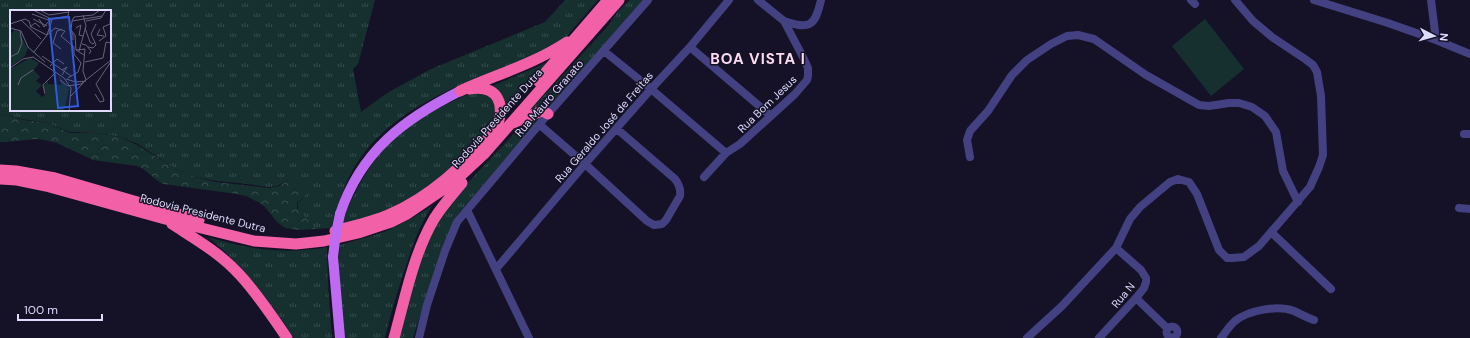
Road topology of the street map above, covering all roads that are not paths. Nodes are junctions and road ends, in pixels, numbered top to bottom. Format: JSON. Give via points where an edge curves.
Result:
{"nodes":[{"id":1,"x":608,"y":0,"type":"edge"},
{"id":2,"x":619,"y":0,"type":"edge"},
{"id":3,"x":648,"y":0,"type":"edge"},
{"id":4,"x":729,"y":0,"type":"edge"},
{"id":5,"x":758,"y":0,"type":"edge"},
{"id":6,"x":821,"y":0,"type":"edge"},
{"id":7,"x":1235,"y":0,"type":"edge"},
{"id":8,"x":1431,"y":0,"type":"edge"},
{"id":9,"x":1319,"y":1,"type":"edge"},
{"id":10,"x":784,"y":21,"type":"junction"},
{"id":11,"x":578,"y":34,"type":"junction"},
{"id":12,"x":1436,"y":40,"type":"junction"},
{"id":13,"x":690,"y":47,"type":"junction"},
{"id":14,"x":604,"y":51,"type":"junction"},
{"id":15,"x":1470,"y":54,"type":"edge"},
{"id":16,"x":651,"y":88,"type":"junction"},
{"id":17,"x":460,"y":91,"type":"junction"},
{"id":18,"x":548,"y":114,"type":"junction"},
{"id":19,"x":771,"y":116,"type":"junction"},
{"id":20,"x":509,"y":125,"type":"junction"},
{"id":21,"x":540,"y":125,"type":"junction"},
{"id":22,"x":496,"y":129,"type":"junction"},
{"id":23,"x":617,"y":129,"type":"junction"},
{"id":24,"x":726,"y":153,"type":"junction"},
{"id":25,"x":484,"y":154,"type":"junction"},
{"id":26,"x":970,"y":157,"type":"dead end"},
{"id":27,"x":585,"y":164,"type":"junction"},
{"id":28,"x":0,"y":170,"type":"edge"},
{"id":29,"x":704,"y":177,"type":"dead end"},
{"id":30,"x":0,"y":178,"type":"edge"},
{"id":31,"x":1298,"y":202,"type":"junction"},
{"id":32,"x":1459,"y":208,"type":"dead end"},
{"id":33,"x":1470,"y":209,"type":"edge"},
{"id":34,"x":468,"y":210,"type":"junction"},
{"id":35,"x":165,"y":219,"type":"junction"},
{"id":36,"x":1271,"y":232,"type":"junction"},
{"id":37,"x":1116,"y":248,"type":"junction"},
{"id":38,"x":496,"y":269,"type":"junction"},
{"id":39,"x":1331,"y":289,"type":"dead end"},
{"id":40,"x":1136,"y":298,"type":"junction"},
{"id":41,"x":1314,"y":320,"type":"dead end"},
{"id":42,"x":1168,"y":328,"type":"dead end"},
{"id":43,"x":286,"y":338,"type":"edge"},
{"id":44,"x":340,"y":338,"type":"edge"},
{"id":45,"x":394,"y":338,"type":"edge"},
{"id":46,"x":419,"y":338,"type":"edge"},
{"id":47,"x":529,"y":338,"type":"edge"},
{"id":48,"x":1027,"y":338,"type":"edge"},
{"id":49,"x":1100,"y":338,"type":"edge"},
{"id":50,"x":1221,"y":338,"type":"edge"}],
"edges":[{"from":1,"to":11,"type":"highway","name":"Rodovia Presidente Dutra"},
{"from":2,"to":20,"type":"highway","name":"Rodovia Presidente Dutra"},
{"from":3,"to":14,"type":"street","name":"Rua Mauro Granato"},
{"from":4,"to":13,"type":"street","name":"Rua Geraldo José de Freitas"},
{"from":5,"to":10,"type":"street","name":"Rua Bom Jesus"},
{"from":6,"to":10,"type":"street","via":[[813,22],[800,25]]},
{"from":7,"to":31,"type":"street","via":[[1253,21],[1305,59],[1317,72],[1321,96],[1323,156],[1310,187]]},
{"from":8,"to":12,"type":"street"},
{"from":9,"to":12,"type":"street"},
{"from":10,"to":19,"type":"street","name":"Rua Bom Jesus","via":[[808,68],[808,76],[796,94]]},
{"from":11,"to":17,"type":"highway","via":[[560,47],[532,61]]},
{"from":11,"to":22,"type":"highway","name":"Rodovia Presidente Dutra"},
{"from":12,"to":15,"type":"street"},
{"from":13,"to":16,"type":"street","name":"Rua Geraldo José de Freitas"},
{"from":13,"to":19,"type":"street"},
{"from":14,"to":16,"type":"street"},
{"from":14,"to":18,"type":"street","name":"Rua Mauro Granato"},
{"from":16,"to":23,"type":"street","name":"Rua Geraldo José de Freitas"},
{"from":16,"to":24,"type":"street"},
{"from":17,"to":22,"type":"highway","via":[[485,89],[497,97],[501,117]]},
{"from":17,"to":44,"type":"main road","bridge":true,"via":[[415,116],[389,137],[372,154],[348,195],[340,214],[334,257]]},
{"from":18,"to":20,"type":"highway","via":[[539,112]]},
{"from":18,"to":21,"type":"street","name":"Rua Mauro Granato"},
{"from":19,"to":24,"type":"street","name":"Rua Bom Jesus"},
{"from":20,"to":25,"type":"highway","name":"Rodovia Presidente Dutra"},
{"from":21,"to":27,"type":"street"},
{"from":21,"to":34,"type":"street","name":"Rua Mauro Granato"},
{"from":22,"to":28,"type":"highway","name":"Rodovia Presidente Dutra","via":[[454,172],[416,200],[389,215],[326,233],[296,237],[255,234],[55,178]]},
{"from":23,"to":27,"type":"street","name":"Rua Geraldo José de Freitas"},
{"from":23,"to":27,"type":"street","via":[[675,179],[680,187],[680,196],[666,220],[662,224],[654,225],[647,221]]},
{"from":24,"to":29,"type":"street","name":"Rua Bom Jesus"},
{"from":25,"to":35,"type":"highway","name":"Rodovia Presidente Dutra","via":[[454,182],[407,214],[373,228],[324,241],[296,244],[254,241]]},
{"from":25,"to":45,"type":"highway","via":[[446,202],[427,233]]},
{"from":26,"to":31,"type":"street","via":[[967,140],[970,131],[988,111],[1012,75],[1027,60],[1051,44],[1067,36],[1078,35],[1094,39],[1146,75],[1194,103],[1204,106],[1239,103],[1252,107],[1265,116],[1276,132],[1283,171]]},
{"from":27,"to":38,"type":"street","name":"Rua Geraldo José de Freitas"},
{"from":30,"to":35,"type":"highway","name":"Rodovia Presidente Dutra","via":[[46,186]]},
{"from":31,"to":36,"type":"street"},
{"from":32,"to":33,"type":"street"},
{"from":34,"to":38,"type":"street"},
{"from":34,"to":46,"type":"street","name":"Rua Mauro Granato","via":[[457,222],[450,237],[427,305]]},
{"from":35,"to":43,"type":"highway","via":[[211,249],[238,273]]},
{"from":36,"to":37,"type":"street","via":[[1250,254],[1227,258],[1219,250],[1197,194],[1189,182],[1178,179],[1164,186],[1140,207],[1130,219]]},
{"from":36,"to":39,"type":"street"},
{"from":37,"to":40,"type":"street","name":"Rua N","via":[[1141,270],[1146,278],[1145,285]]},
{"from":37,"to":48,"type":"street","via":[[1062,306]]},
{"from":38,"to":47,"type":"street"},
{"from":40,"to":42,"type":"street"},
{"from":40,"to":49,"type":"street","name":"Rua N"},
{"from":41,"to":50,"type":"street","via":[[1289,310],[1269,310],[1245,315]]}]}
